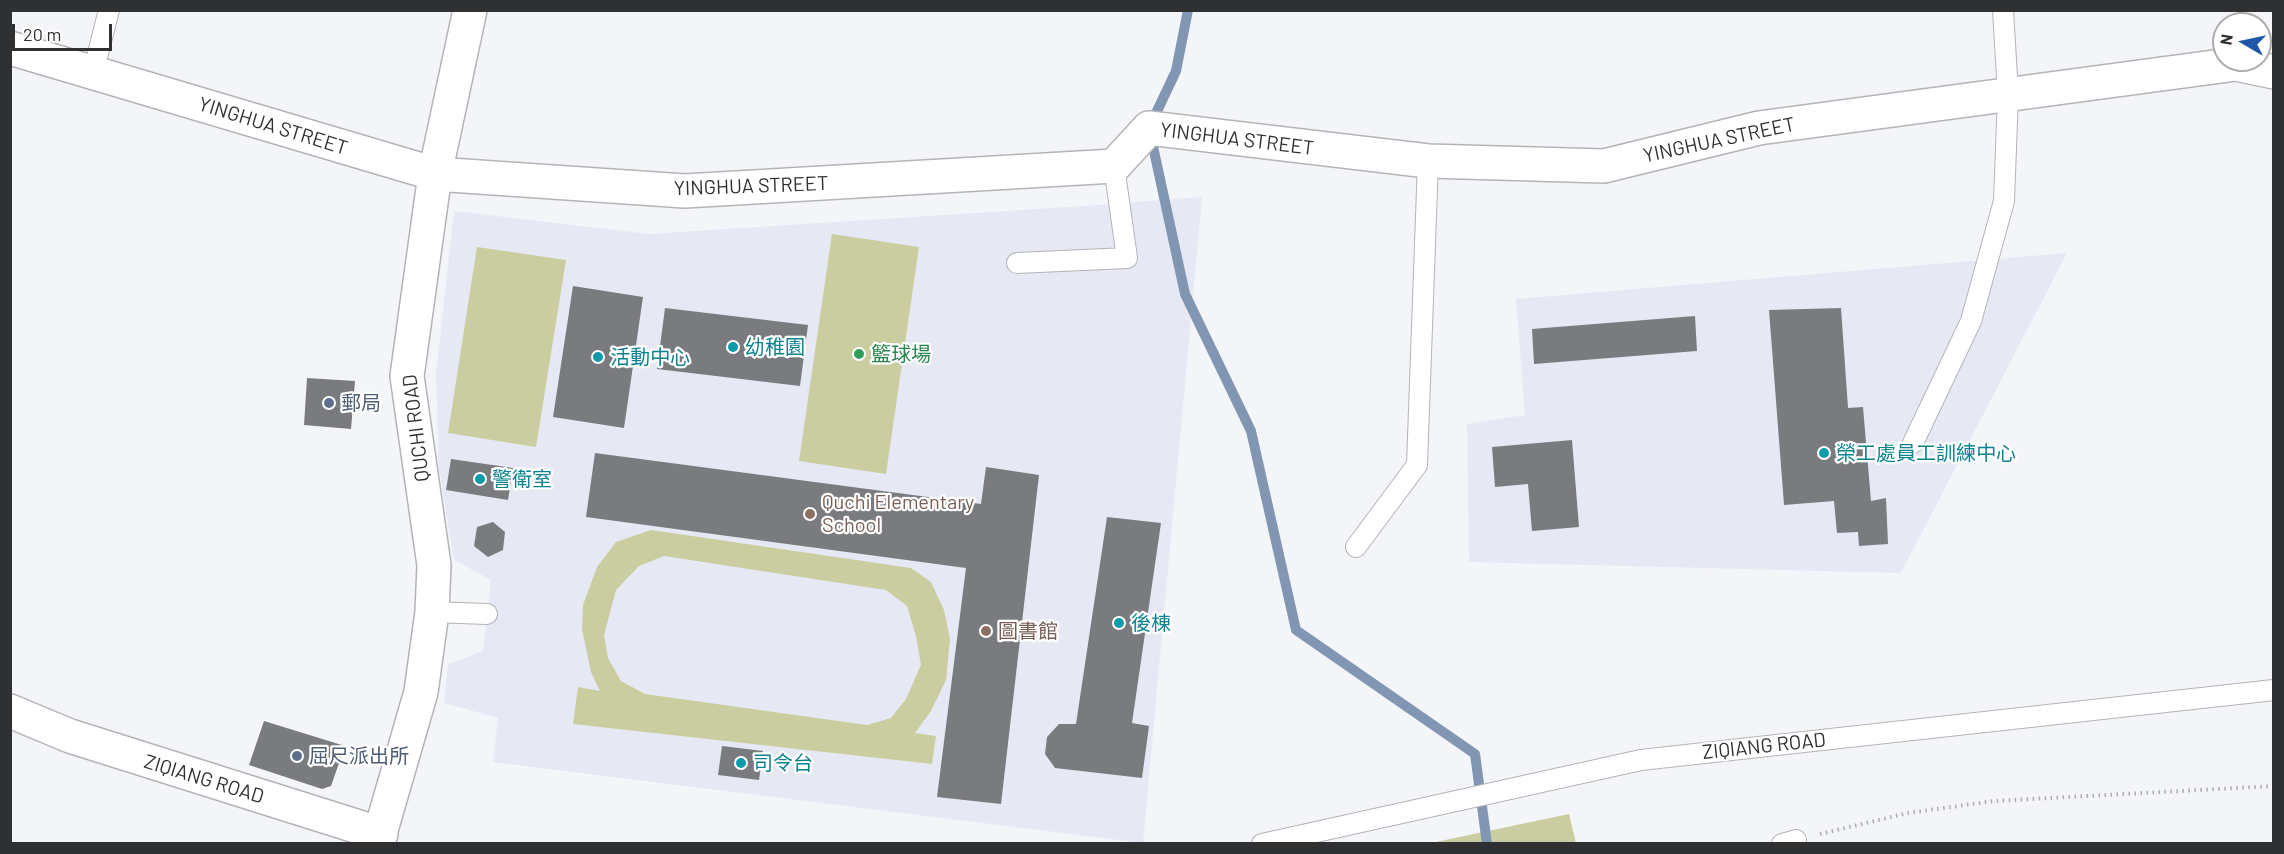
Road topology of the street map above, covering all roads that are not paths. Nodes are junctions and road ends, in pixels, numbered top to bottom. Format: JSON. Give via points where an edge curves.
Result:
{"nodes":[{"id":1,"x":109,"y":10,"type":"edge"},
{"id":2,"x":470,"y":10,"type":"edge"},
{"id":3,"x":2003,"y":10,"type":"edge"},
{"id":4,"x":10,"y":48,"type":"edge"},
{"id":5,"x":2274,"y":72,"type":"edge"},
{"id":6,"x":93,"y":73,"type":"junction"},
{"id":7,"x":2008,"y":94,"type":"junction"},
{"id":8,"x":1428,"y":161,"type":"junction"},
{"id":9,"x":1114,"y":166,"type":"junction"},
{"id":10,"x":435,"y":174,"type":"junction"},
{"id":11,"x":1017,"y":263,"type":"dead end"},
{"id":12,"x":1913,"y":443,"type":"dead end"},
{"id":13,"x":1356,"y":547,"type":"dead end"},
{"id":14,"x":432,"y":612,"type":"junction"},
{"id":15,"x":487,"y":614,"type":"dead end"},
{"id":16,"x":2274,"y":690,"type":"edge"},
{"id":17,"x":10,"y":711,"type":"edge"},
{"id":18,"x":386,"y":840,"type":"edge"},
{"id":19,"x":1262,"y":843,"type":"edge"}],
"edges":[{"from":1,"to":6,"type":"lane"},
{"from":2,"to":10,"type":"street","name":"QUCHI ROAD"},
{"from":3,"to":7,"type":"lane"},
{"from":4,"to":6,"type":"street","name":"YINGHUA STREET"},
{"from":5,"to":7,"type":"street","name":"YINGHUA STREET","via":[[2236,64]]},
{"from":6,"to":10,"type":"street","name":"YINGHUA STREET"},
{"from":7,"to":8,"type":"street","name":"YINGHUA STREET","via":[[1759,128],[1604,166]]},
{"from":7,"to":12,"type":"lane","via":[[2004,201],[1971,321]]},
{"from":8,"to":9,"type":"street","name":"YINGHUA STREET","via":[[1149,128]]},
{"from":8,"to":13,"type":"lane","via":[[1417,465]]},
{"from":9,"to":10,"type":"street","name":"YINGHUA STREET","via":[[685,191]]},
{"from":9,"to":11,"type":"lane","via":[[1127,258]]},
{"from":10,"to":14,"type":"street","name":"QUCHI ROAD","via":[[406,376],[434,565]]},
{"from":14,"to":15,"type":"lane"},
{"from":14,"to":18,"type":"street","name":"QUCHI ROAD","via":[[421,692]]},
{"from":16,"to":19,"type":"lane","name":"ZIQIANG ROAD","via":[[1641,760]]},
{"from":17,"to":18,"type":"street","name":"ZIQIANG ROAD","via":[[70,736]]}]}
